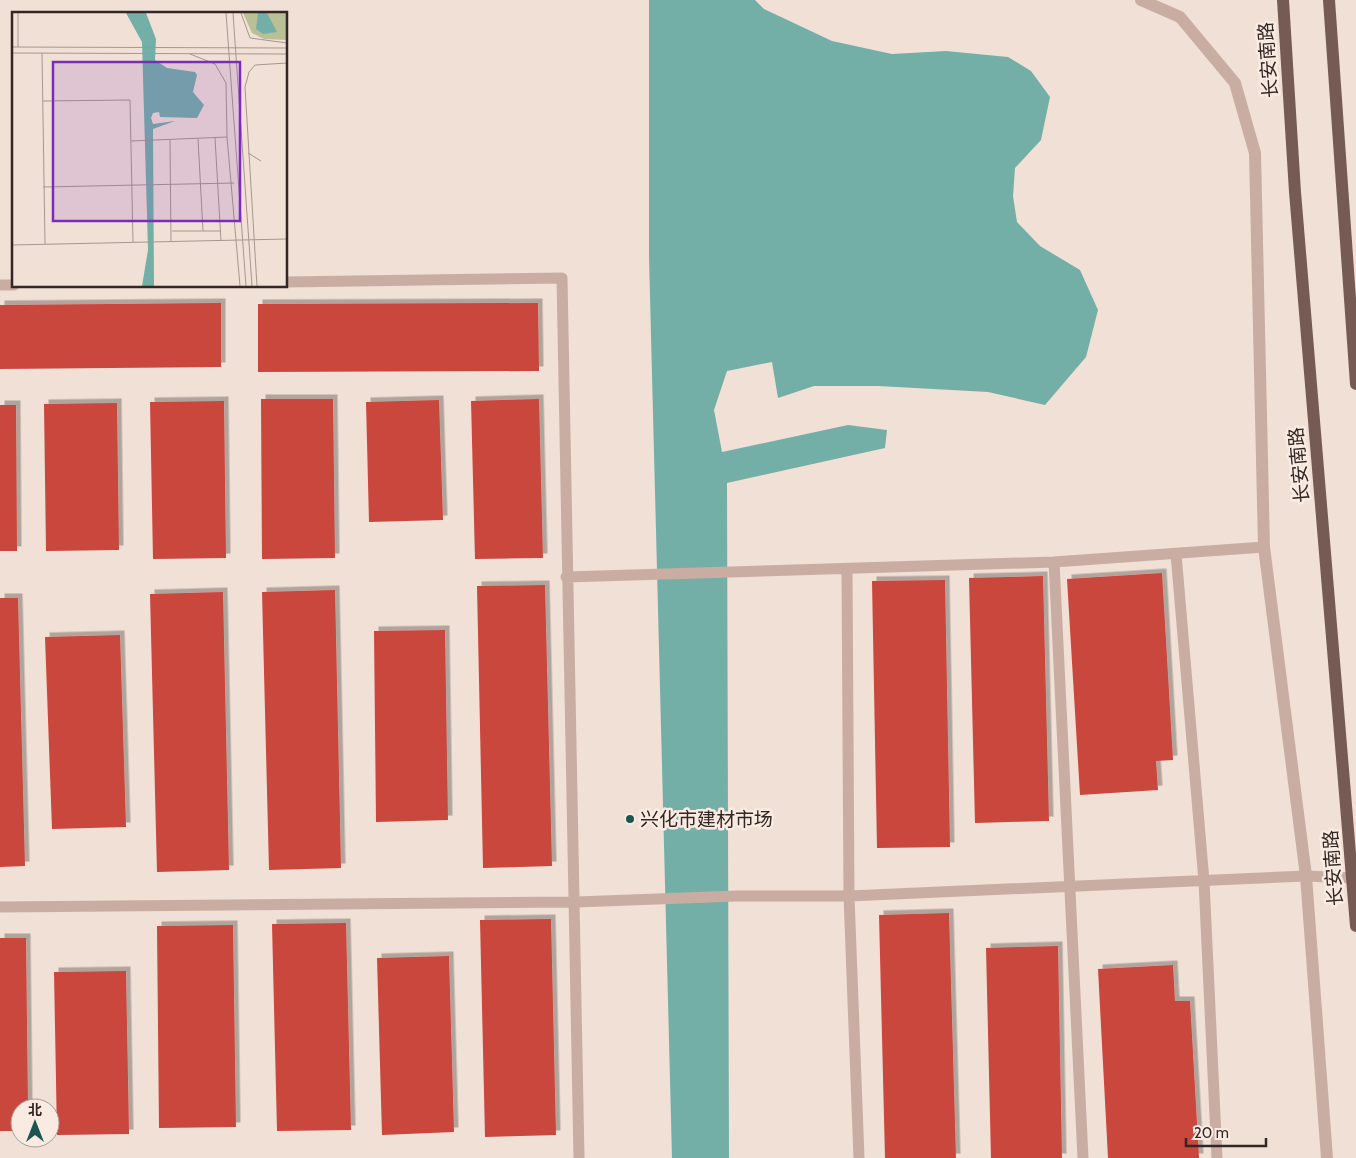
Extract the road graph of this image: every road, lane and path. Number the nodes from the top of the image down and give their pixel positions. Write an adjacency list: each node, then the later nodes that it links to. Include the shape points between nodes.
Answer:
1 (1141, 0): 6 (street, via 1180,17 1236,84 1254,153)
2 (1283, 0): 12 (main road, 长安南路, via 1295,192)
3 (1329, 0): 5 (main road)
4 (288, 282): 10 (lane, via 562,278)
5 (1356, 384)
6 (1264, 546): 7 (lane); 11 (street)
7 (1176, 554): 8 (lane); 13 (lane)
8 (1054, 562): 9 (lane); 14 (lane)
9 (847, 570): 10 (lane); 15 (lane)
10 (566, 577): 16 (lane)
11 (1306, 876): 12 (lane); 13 (lane); 23 (street)
12 (1353, 878): 18 (main road, 长安南路)
13 (1204, 881): 14 (lane); 22 (lane)
14 (1071, 888): 15 (lane); 21 (lane)
15 (849, 896): 16 (lane); 20 (lane)
16 (576, 902): 17 (lane); 19 (lane)
17 (0, 907)
18 (1356, 926)
19 (579, 1158)
20 (859, 1158)
21 (1084, 1158)
22 (1217, 1158)
23 (1327, 1158)

